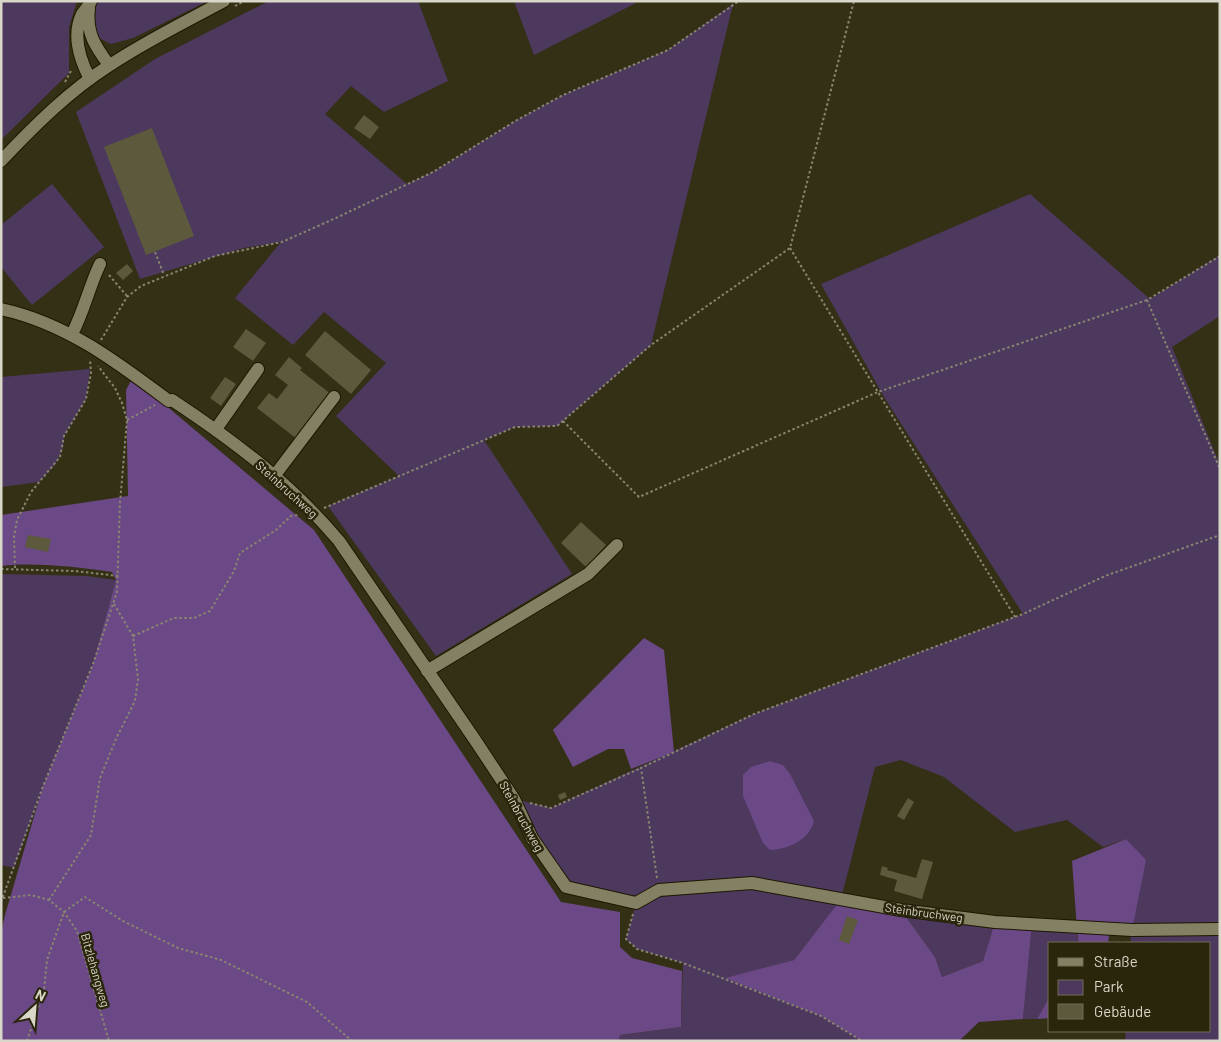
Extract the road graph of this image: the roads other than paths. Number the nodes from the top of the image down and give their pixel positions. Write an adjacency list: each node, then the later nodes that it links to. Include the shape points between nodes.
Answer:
1 (91, 3): 3 (street, via 89,32); 4 (street, via 82,14 78,34 82,63)
2 (226, 5): 3 (street)
3 (109, 65): 4 (street)
4 (90, 79): 5 (street, via 48,113)
5 (1, 161)
6 (100, 264): 8 (street)
7 (1, 309): 8 (street, Steinbruchweg, via 37,318)
8 (72, 334): 11 (street, Steinbruchweg, via 169,401)
9 (258, 368): 11 (street)
10 (334, 397): 12 (street)
11 (216, 429): 12 (street, Steinbruchweg)
12 (275, 475): 14 (street, Steinbruchweg, via 314,512 339,542)
13 (617, 545): 14 (street, via 588,574)
14 (427, 671): 15 (street, Steinbruchweg, via 514,799 532,838 566,887 636,903 659,890 752,883 901,910 995,922 1132,930)
15 (1220, 929)

